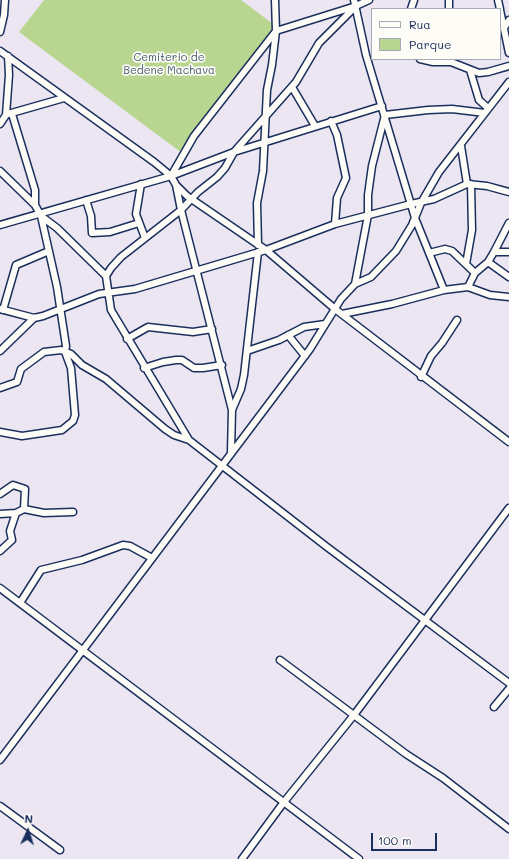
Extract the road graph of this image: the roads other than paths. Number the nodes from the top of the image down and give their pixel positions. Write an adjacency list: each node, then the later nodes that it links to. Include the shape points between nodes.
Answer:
1 (5, 0): 9 (street)
2 (275, 0): 8 (street)
3 (369, 0): 4 (street)
4 (355, 3): 8 (street); 12 (street); 19 (street, via 319,43)
5 (501, 14): 7 (street)
6 (509, 20): 7 (street)
7 (504, 28): 11 (street)
8 (276, 31): 24 (street, via 267,90); 33 (street, via 194,136)
9 (0, 32)
10 (0, 51): 13 (street)
11 (509, 53)
12 (369, 55): 21 (street)
13 (8, 56): 20 (street); 23 (street)
14 (424, 60): 15 (street)
15 (451, 60): 17 (street)
16 (509, 66): 17 (street, via 488,72 478,73)
17 (470, 70): 22 (street, via 479,100)
18 (509, 82): 22 (street)
19 (292, 87): 24 (street); 28 (street)
20 (64, 98): 23 (street); 33 (street)
21 (382, 106): 25 (street); 26 (street)
22 (487, 110): 25 (street, via 428,110); 30 (street)
23 (6, 115): 27 (street); 42 (street, via 33,184)
24 (266, 116): 29 (street); 31 (street)
25 (385, 116): 41 (street); 45 (street, via 372,166)
26 (331, 121): 28 (street); 49 (street, via 337,135 346,178 338,194)
27 (0, 124)
28 (315, 126): 29 (street)
29 (266, 142): 31 (street); 52 (street, via 257,203)
30 (461, 146): 35 (street); 40 (street, via 439,172)
31 (234, 152): 33 (street); 38 (street, via 221,172)
32 (0, 171): 42 (street)
33 (171, 176): 34 (street); 36 (street)
34 (141, 184): 39 (street); 47 (street, via 136,214)
35 (469, 184): 37 (street); 40 (street, via 434,200); 60 (street, via 472,230)
36 (176, 185): 38 (street); 43 (street)
37 (509, 192)
38 (191, 199): 43 (street); 52 (street)
39 (86, 200): 44 (street); 47 (street, via 91,216 92,233 110,232)
40 (420, 203): 41 (street); 46 (street)
41 (411, 204): 45 (street); 46 (street)
42 (35, 205): 44 (street)
43 (180, 210): 51 (street); 61 (street)
44 (40, 214): 50 (street); 54 (street); 63 (street)
45 (368, 215): 49 (street); 65 (street)
46 (415, 218): 58 (street); 65 (street, via 396,251 370,277)
47 (139, 223): 51 (street)
48 (509, 223): 56 (street)
49 (335, 224): 53 (street)
50 (0, 225)
51 (145, 238): 63 (street, via 121,257)
52 (258, 245): 53 (street)
53 (266, 250): 55 (street); 71 (street)
54 (49, 251): 70 (street, via 16,265); 72 (street)
55 (258, 252): 61 (street); 81 (street)
56 (494, 252): 57 (street); 59 (street)
57 (509, 252)
58 (429, 253): 60 (street, via 449,250); 67 (street)
59 (488, 262): 62 (street); 64 (street)
60 (466, 264): 62 (street)
61 (198, 270): 68 (street, via 135,289); 77 (street)
62 (475, 273): 66 (street)
63 (106, 276): 68 (street)
64 (509, 277)
65 (355, 284): 71 (street)
66 (468, 287): 67 (street); 69 (street, via 490,295)
67 (444, 290): 73 (street)
68 (108, 292): 72 (street); 79 (street, via 111,310)
69 (509, 297)
70 (2, 309): 74 (street)
71 (335, 309): 73 (street); 76 (street)
72 (59, 310): 74 (street); 82 (street)
73 (342, 314): 86 (street)
74 (34, 318): 80 (street)
75 (457, 320): 86 (street, via 431,356)
76 (325, 324): 78 (street, via 304,327); 83 (street)
77 (212, 329): 79 (street, via 194,332 148,327); 84 (street)
78 (288, 335): 81 (street); 83 (street)
79 (127, 339): 85 (street)
80 (0, 351)
81 (247, 351): 88 (street, via 241,389)
82 (65, 352): 87 (street, via 44,352 21,369 17,382); 89 (street, via 73,381 73,421 68,427 54,432 22,436); 90 (street, via 106,379 165,429)
83 (305, 356): 92 (street)
84 (222, 365): 85 (street, via 194,368 182,360 176,360); 88 (street)
85 (144, 368): 90 (street)
86 (422, 377): 91 (street)
87 (0, 388)
88 (232, 410): 92 (street)
89 (0, 432)
90 (189, 440): 93 (street)
91 (509, 442)
92 (231, 452): 93 (street)
93 (222, 465): 101 (street); 104 (street)
94 (0, 494): 96 (street, via 13,485 25,489)
95 (509, 508): 104 (street)
96 (24, 509): 97 (street, via 44,513); 98 (street)
97 (73, 512)
98 (16, 513): 99 (street); 100 (street, via 10,531 12,540)
99 (0, 514)
100 (0, 551)
101 (152, 558): 103 (street, via 123,545 82,560 41,570); 105 (street)
102 (0, 588): 103 (street)
103 (20, 603): 105 (street)
104 (424, 620): 107 (street); 110 (street)
105 (83, 650): 111 (street); 112 (street)
106 (280, 660): 110 (street)
107 (509, 683)
108 (509, 689): 109 (street)
109 (494, 707)
110 (354, 715): 112 (street); 114 (street)
111 (0, 760)
112 (284, 802): 116 (street); 117 (street)
113 (0, 806): 115 (street)
114 (509, 829)
115 (60, 850)
116 (242, 859)
117 (359, 859)

